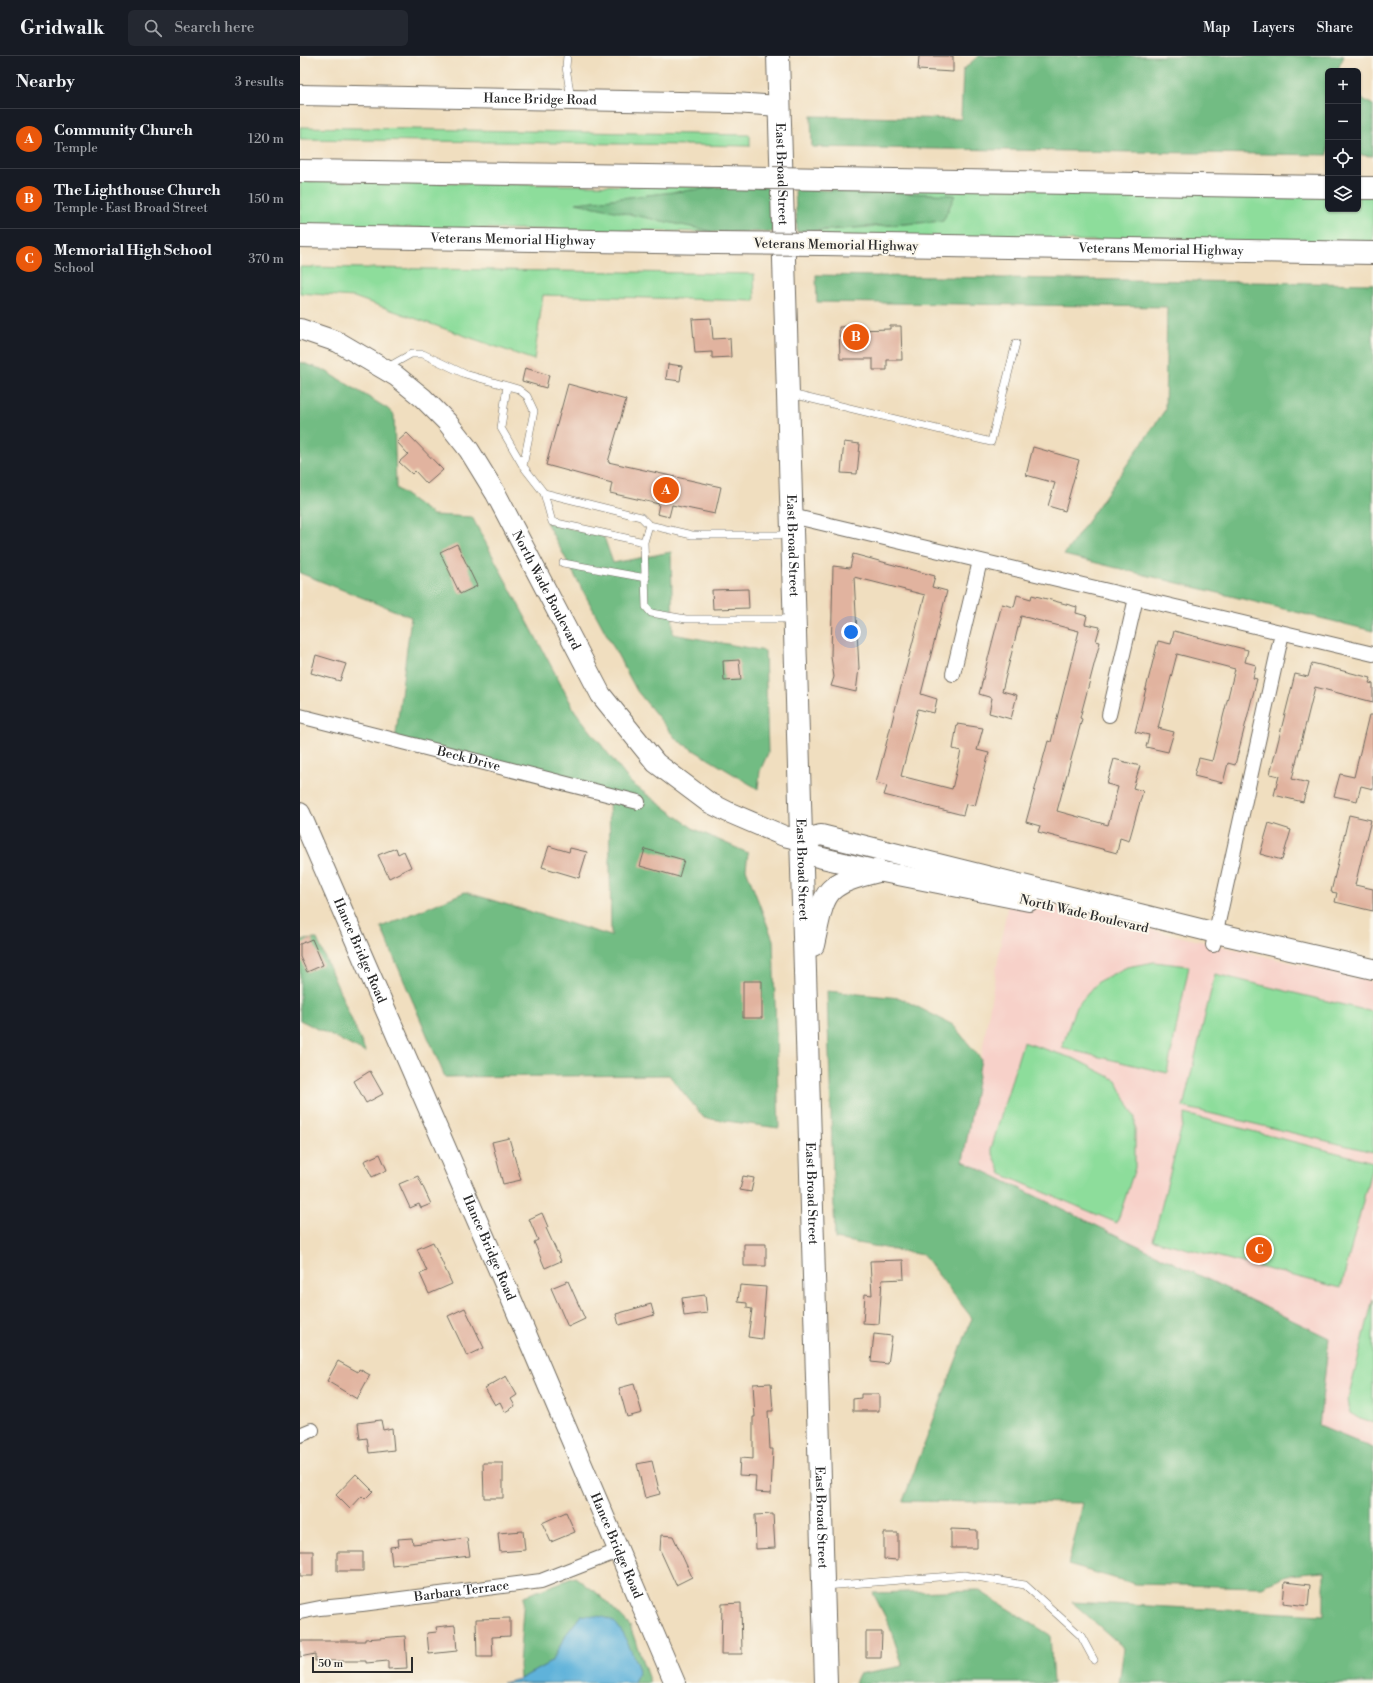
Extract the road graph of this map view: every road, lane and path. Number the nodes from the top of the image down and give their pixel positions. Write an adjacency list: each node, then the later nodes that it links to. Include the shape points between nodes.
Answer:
1 (567, 56): 5 (lane)
2 (778, 56): 3 (lane); 6 (main road, East Broad Street)
3 (783, 56)
4 (300, 95): 5 (main road, Hance Bridge Road)
5 (571, 100): 6 (main road, Hance Bridge Road)
6 (780, 106): 17 (main road, East Broad Street)
7 (300, 171): 8 (main road, bridge)
8 (1325, 187)
9 (1361, 188): 10 (main road)
10 (1373, 188)
11 (300, 236): 12 (main road, Veterans Memorial Highway, bridge)
12 (1373, 253)
13 (300, 329): 15 (main road, North Wade Boulevard, via 338,342)
14 (1016, 343): 17 (lane, via 991,442)
15 (385, 369): 16 (lane, via 411,354 423,354 465,374); 35 (main road, North Wade Boulevard, via 423,398 447,422 469,450 496,494 601,695 656,763 708,802 784,836)
16 (507, 386): 18 (lane, via 501,428); 18 (lane, via 518,389 527,396 534,411)
17 (789, 394): 21 (main road, East Broad Street)
18 (523, 466): 19 (lane)
19 (544, 493): 20 (lane, via 641,516); 22 (lane, via 552,522)
20 (649, 525): 21 (lane, via 692,535); 22 (lane)
21 (792, 525): 23 (street); 27 (main road, East Broad Street)
22 (644, 542): 25 (lane)
23 (980, 561): 26 (street); 30 (street)
24 (563, 563): 25 (lane)
25 (646, 578): 27 (lane, via 646,607 651,613 686,618)
26 (1136, 598): 28 (street); 31 (street)
27 (794, 619): 35 (main road, East Broad Street)
28 (1282, 633): 29 (street); 37 (street)
29 (1373, 654)
30 (953, 674)
31 (1109, 715)
32 (300, 716): 33 (street, Beck Drive)
33 (638, 802)
34 (300, 813): 41 (main road, Hance Bridge Road)
35 (801, 840): 36 (main road, North Wade Boulevard, via 814,856); 37 (main road, North Wade Boulevard, via 821,836); 39 (main road, East Broad Street)
36 (878, 871): 37 (main road, North Wade Boulevard); 39 (main road, via 839,883 829,892 818,918)
37 (1214, 939): 38 (main road, North Wade Boulevard); 40 (main road, North Wade Boulevard)
38 (1373, 969)
39 (805, 977): 42 (main road, East Broad Street)
40 (1373, 982)
41 (618, 1551): 43 (street, Barbara Terrace, via 541,1581); 45 (main road, Hance Bridge Road)
42 (823, 1586): 44 (lane, via 964,1575 1025,1585 1081,1636); 46 (main road, East Broad Street)
43 (300, 1612)
44 (1094, 1660)
45 (675, 1683)
46 (826, 1683)

